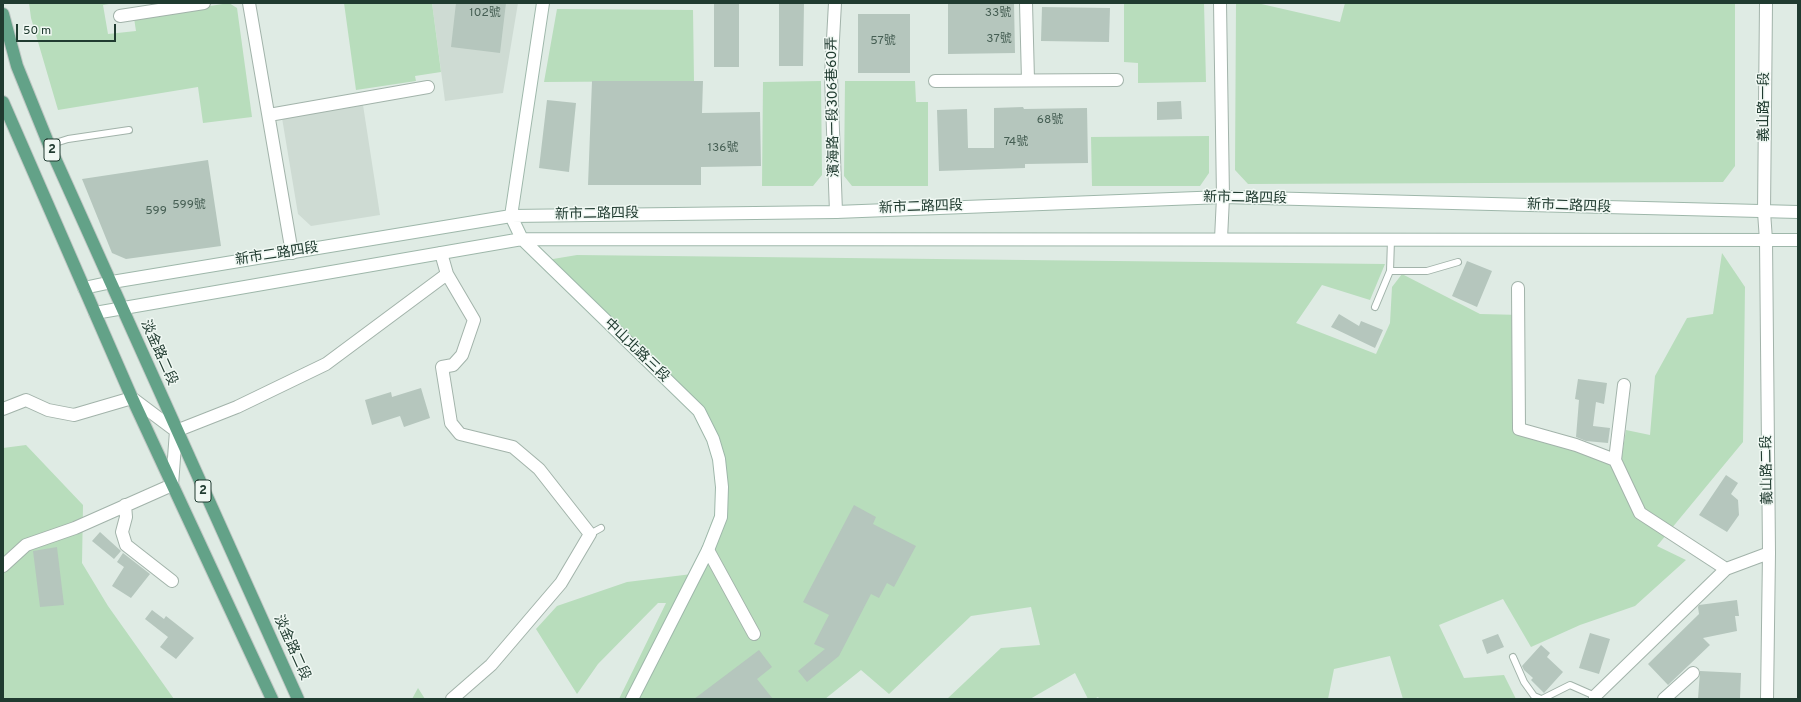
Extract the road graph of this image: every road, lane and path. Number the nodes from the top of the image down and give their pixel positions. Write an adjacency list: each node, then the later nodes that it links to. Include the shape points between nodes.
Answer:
1 (204, 3): 9 (street)
2 (249, 3): 15 (street)
3 (543, 3): 22 (street)
4 (835, 3): 19 (street, 濱海路一段306巷60弄, via 831,76)
5 (1026, 3): 10 (street)
6 (1220, 3): 18 (street)
7 (1766, 3): 20 (street, 義山路一段)
8 (3, 14): 17 (main road, 淡金路二段 / 2, via 17,66)
9 (120, 16)
10 (1028, 80): 11 (street); 12 (street)
11 (1117, 80)
12 (935, 81)
13 (428, 87): 15 (street)
14 (3, 102): 34 (main road, 2)
15 (269, 115): 28 (street)
16 (129, 130): 17 (lane, via 68,139)
17 (49, 145): 33 (main road, 淡金路二段 / 2)
18 (1223, 197): 19 (street, 新市二路四段); 20 (street, 新市二路四段); 24 (street)
19 (836, 212): 22 (street, 新市二路四段)
20 (1764, 212): 21 (street, 新市二路四段); 26 (street, 義山路一段)
21 (1798, 212)
22 (512, 216): 23 (street, 中山北路三段); 28 (street, 新市二路四段)
23 (522, 239): 24 (street, 新市二路四段); 29 (street, 新市二路四段); 48 (street, 中山北路三段, via 699,411 713,439 719,459 722,487 721,517)
24 (1221, 240): 25 (street, 新市二路四段)
25 (1391, 240): 26 (street, 新市二路四段); 31 (lane)
26 (1766, 240): 27 (street, 新市二路四段); 49 (street, 義山路二段)
27 (1798, 240)
28 (292, 253): 33 (street, 新市二路四段)
29 (441, 253): 32 (street); 37 (street, 新市二路四段)
30 (1458, 262): 31 (lane, via 1427,271)
31 (1390, 271): 36 (lane)
32 (447, 274): 42 (street, via 326,364 237,407); 47 (street, via 474,320 462,355 453,365 442,367 451,423 460,434 513,447 539,469)
33 (112, 282): 34 (street, 新市二路四段); 37 (main road, 淡金路二段 / 2)
34 (84, 288): 38 (main road, 2)
35 (1518, 288): 43 (street, via 1519,429 1576,445)
36 (1375, 307)
37 (122, 308): 38 (street, 新市二路四段); 42 (main road, 淡金路二段 / 2)
38 (95, 313): 40 (main road, 2)
39 (1624, 385): 43 (street)
40 (132, 398): 41 (street, via 74,415 48,410 26,400); 42 (street); 44 (main road, 2)
41 (3, 409)
42 (176, 431): 44 (street); 58 (main road, 淡金路二段 / 2)
43 (1615, 460): 51 (street, via 1640,513)
44 (172, 485): 45 (street); 57 (main road, 2)
45 (126, 505): 50 (street, via 75,528 26,545); 52 (street, via 122,532 126,545)
46 (601, 528): 47 (lane)
47 (590, 534): 59 (street, via 561,583 491,665)
48 (708, 550): 53 (street); 60 (street, 中山北路三段)
49 (1769, 554): 51 (street); 63 (street, 義山路二段)
50 (3, 566)
51 (1726, 569): 56 (street)
52 (172, 581)
53 (754, 634)
54 (1513, 657): 61 (lane, via 1524,682 1534,696)
55 (1693, 673): 62 (street)
56 (1595, 697): 61 (lane, via 1570,685)
57 (272, 699)
58 (298, 699)
59 (452, 699)
60 (632, 699)
61 (1542, 699)
62 (1664, 699)
63 (1767, 699)

